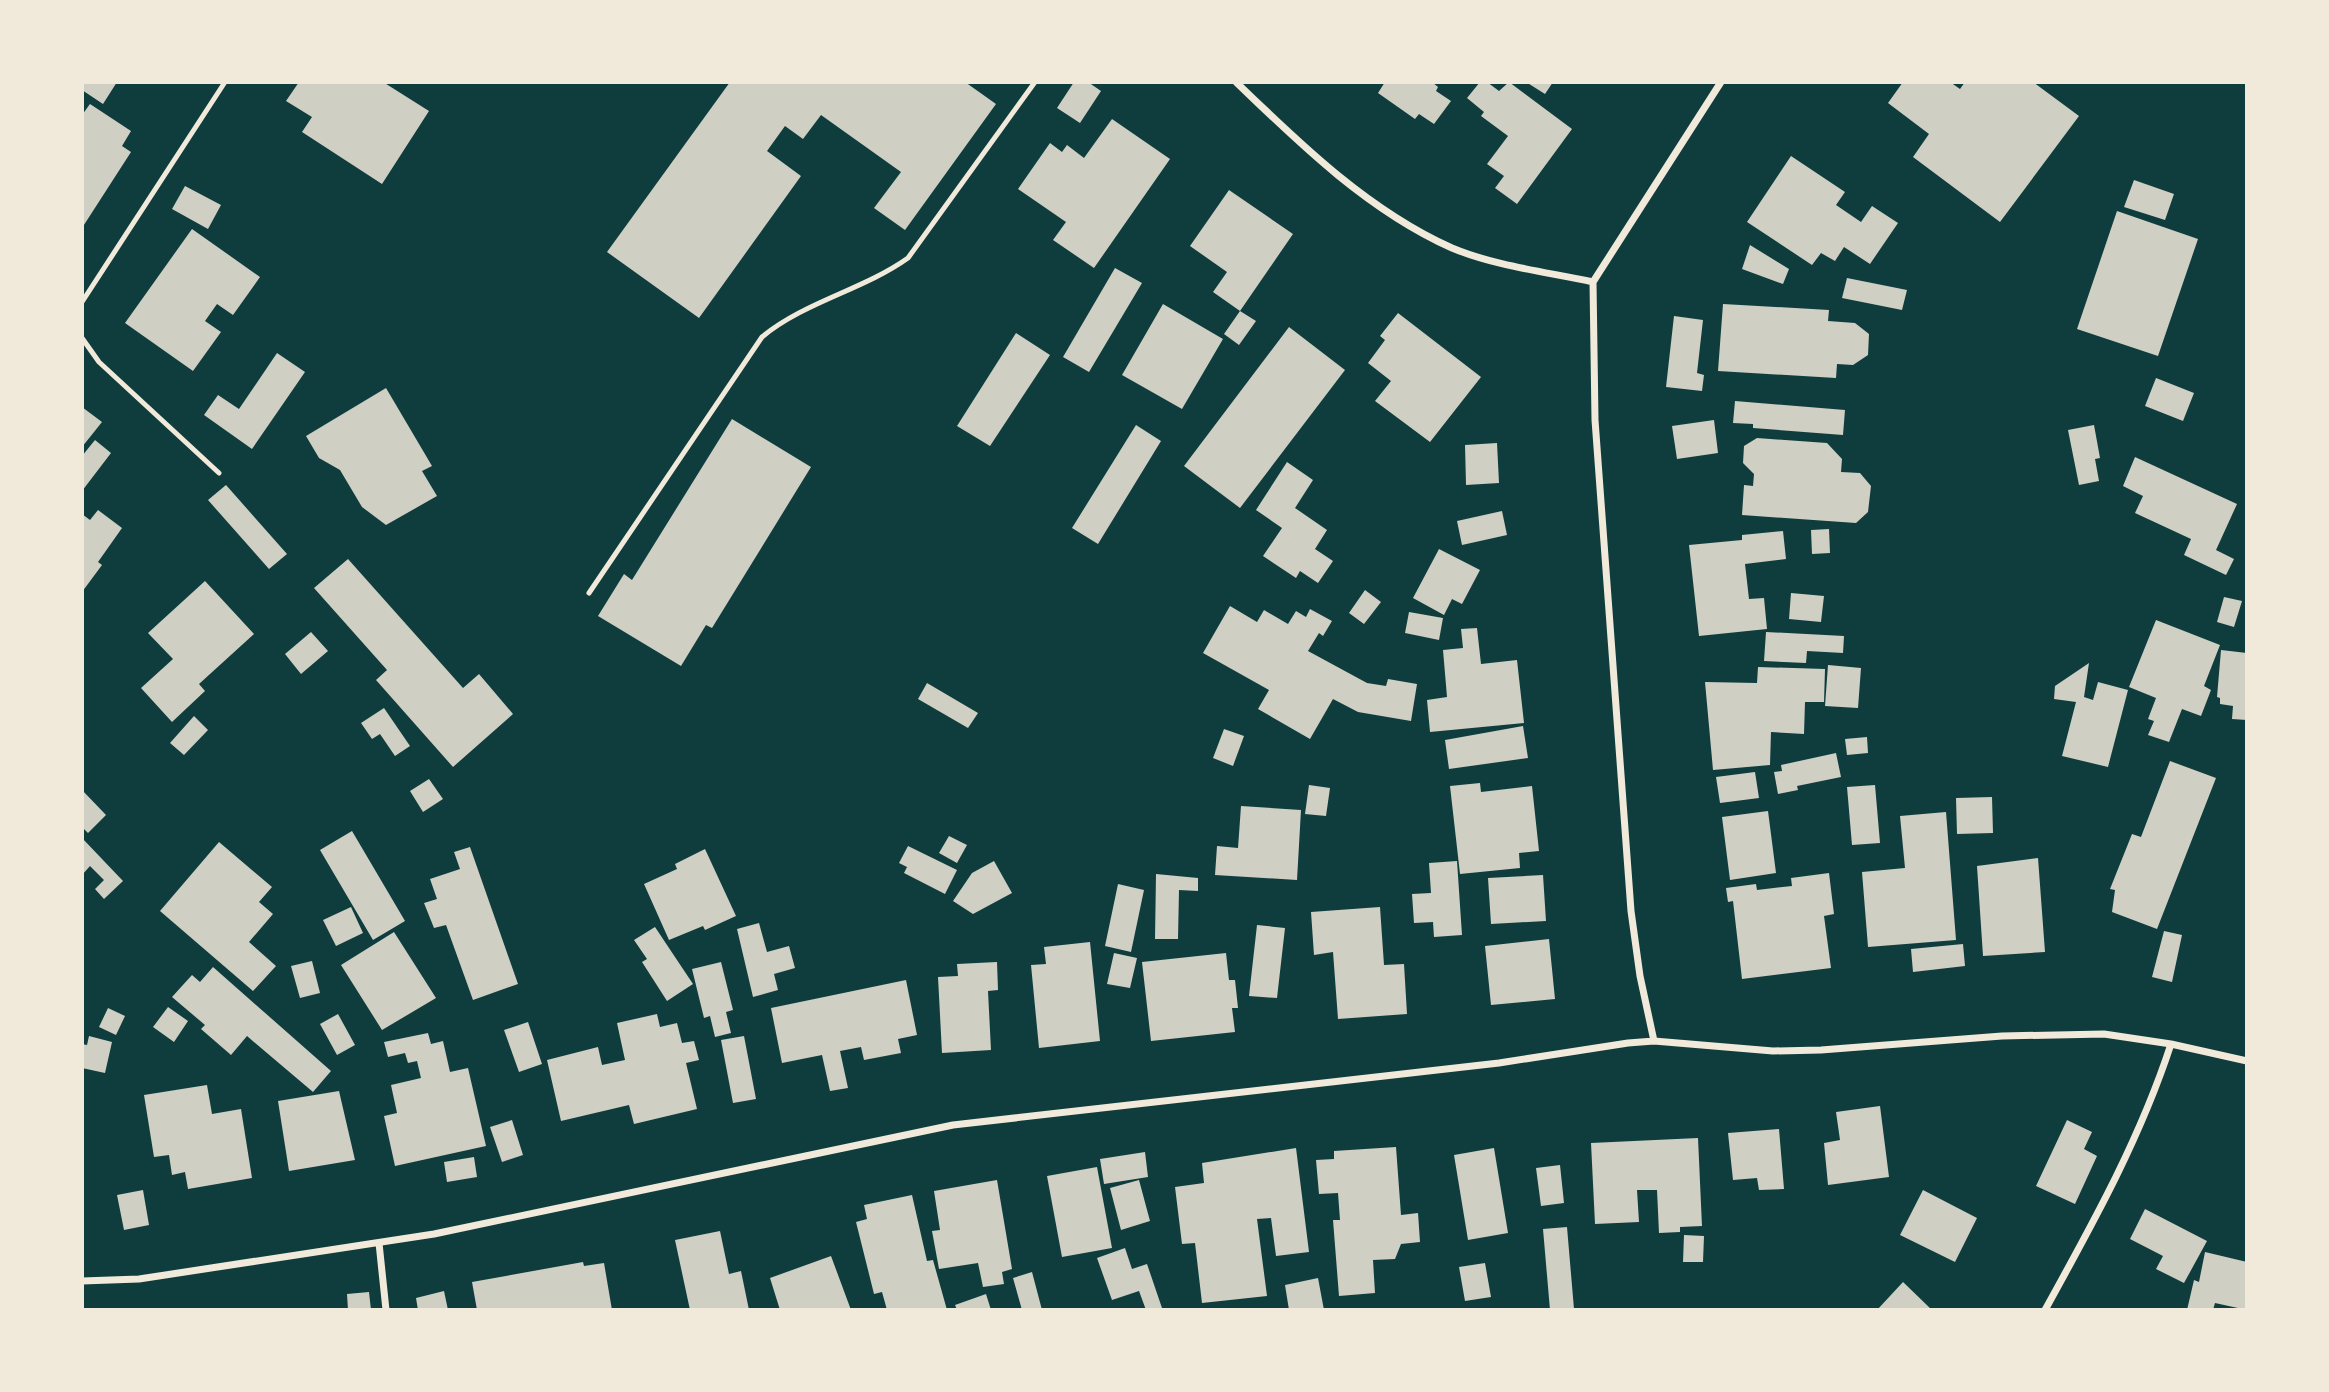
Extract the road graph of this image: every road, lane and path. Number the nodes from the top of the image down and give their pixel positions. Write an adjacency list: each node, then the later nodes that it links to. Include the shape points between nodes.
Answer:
1 (225, 82): 6 (lane)
2 (1035, 82): 9 (lane, via 908,258 778,324 762,337)
3 (1236, 82): 5 (street, via 1347,181 1396,218 1475,255)
4 (1721, 82): 5 (street)
5 (1593, 282): 10 (street, via 1595,420 1631,911)
6 (82, 302)
7 (82, 338): 8 (lane, via 99,362)
8 (219, 473)
9 (590, 593)
10 (1654, 1041): 11 (street, via 1773,1051 2070,1034); 13 (street, via 953,1125)
11 (2171, 1044): 12 (street); 16 (street, via 2126,1158)
12 (2247, 1061)
13 (379, 1243): 14 (street, via 139,1279); 15 (street)
14 (82, 1281)
15 (386, 1310)
16 (2045, 1310)

